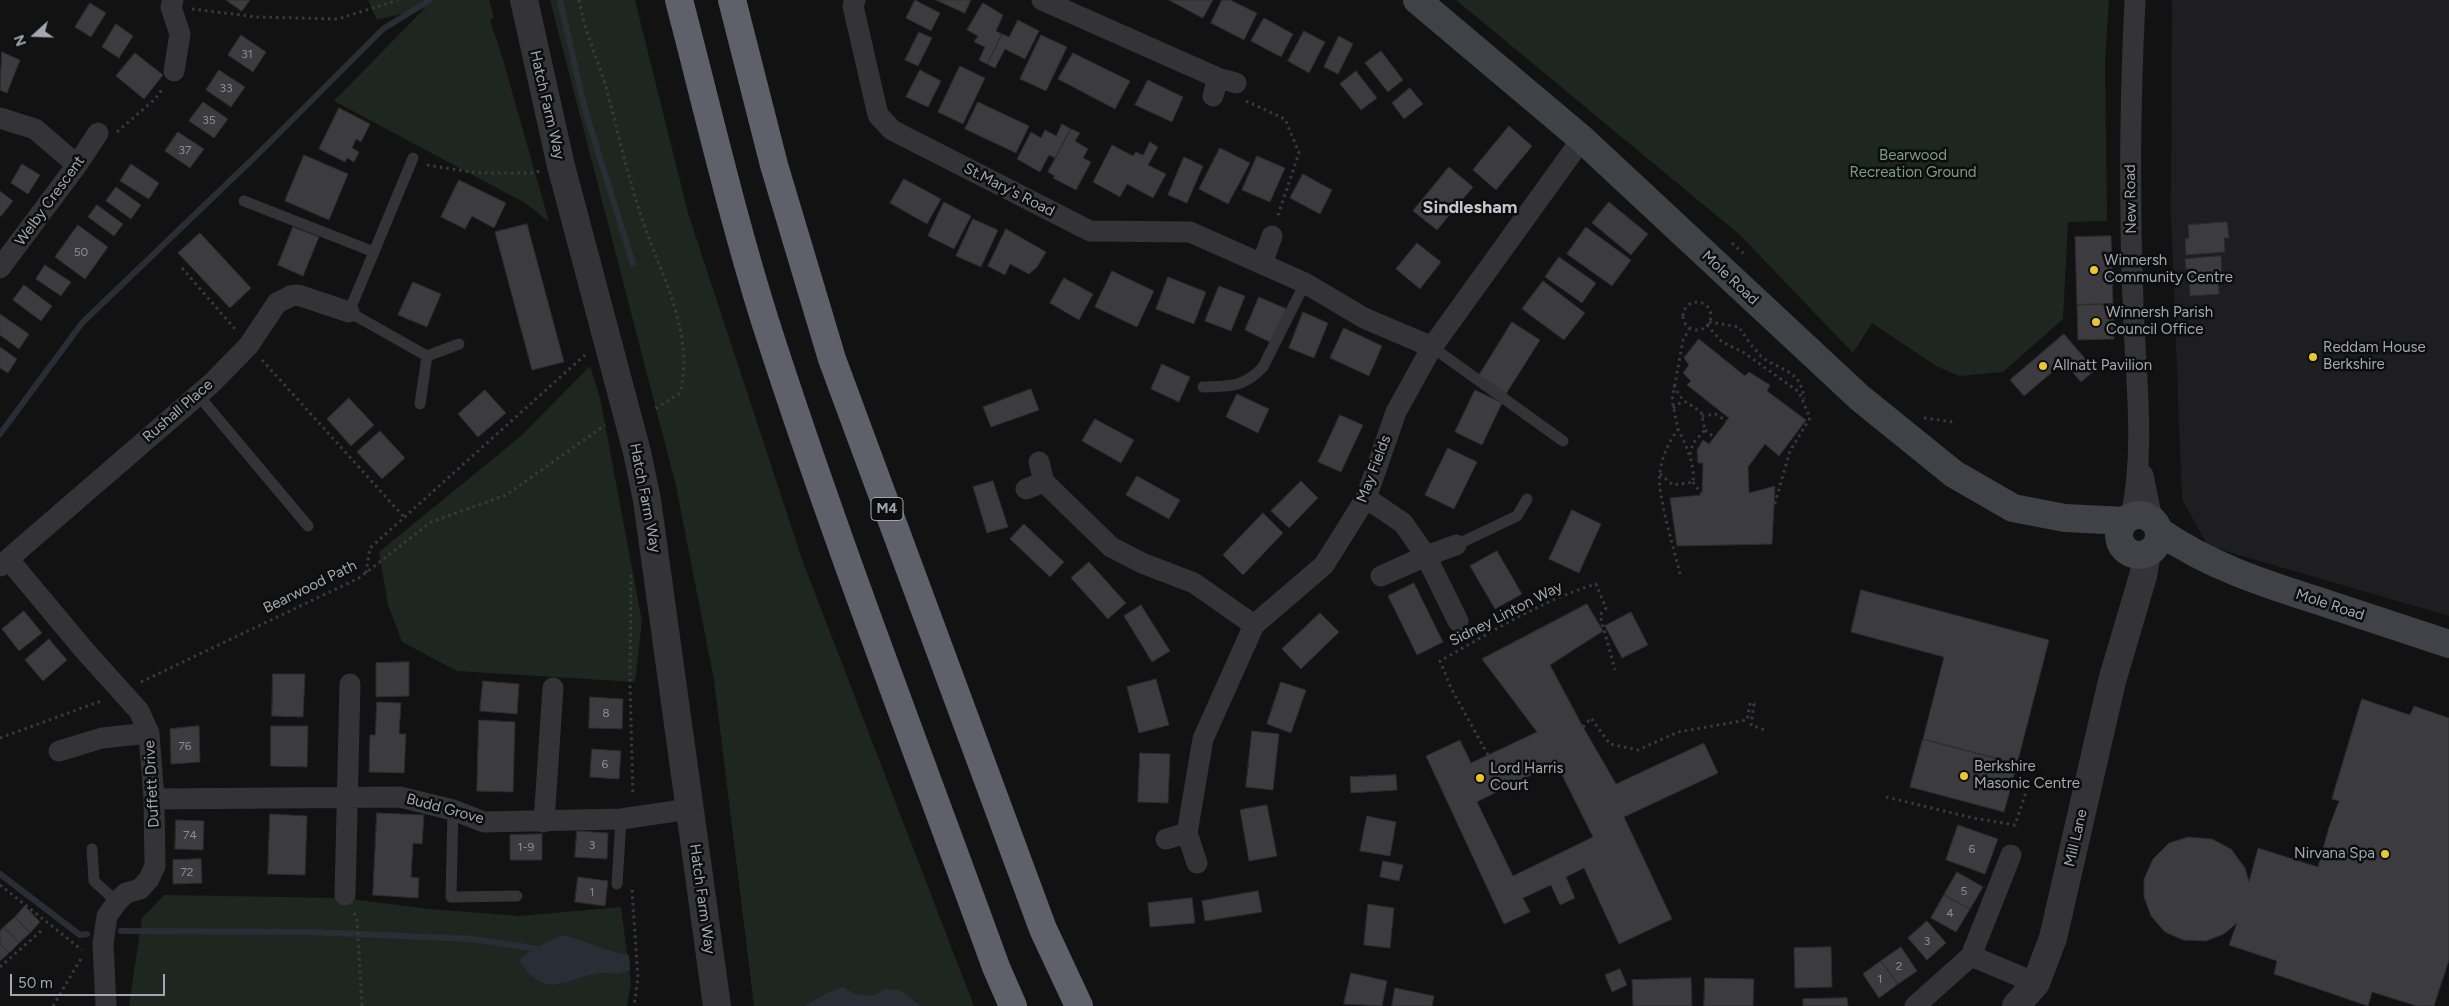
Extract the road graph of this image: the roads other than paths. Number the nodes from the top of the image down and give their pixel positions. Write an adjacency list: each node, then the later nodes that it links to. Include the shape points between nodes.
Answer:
1 (524, 0): 48 (street, Hatch Farm Way, via 561,166 645,490)
2 (679, 0): 65 (highway, via 768,328 841,541)
3 (732, 0): 66 (highway, M4, via 774,164 832,358 1043,930)
4 (855, 0): 19 (street, St.Mary's Road, via 853,6 878,116 892,130 1090,231 1190,232)
5 (1042, 0): 10 (street)
6 (1416, 0): 13 (main road, Mole Road)
7 (2135, 0): 34 (street, New Road, via 2129,114)
8 (172, 3): 9 (street, via 180,34)
9 (174, 70)
10 (1222, 86)
11 (0, 118): 15 (street, via 35,129)
12 (105, 134): 15 (street, Welby Crescent)
13 (1582, 140): 24 (street, May Fields); 34 (main road, Mole Road, via 1860,398 1954,474 2013,508)
14 (413, 158): 18 (lane)
15 (77, 165): 20 (street, Welby Crescent)
16 (244, 201): 18 (lane)
17 (1272, 236): 19 (street)
18 (374, 252): 22 (lane)
19 (1262, 264): 21 (street, St.Mary's Road)
20 (0, 268)
21 (1304, 283): 24 (street, St.Mary's Road, via 1364,318); 26 (lane, via 1263,367 1253,378 1237,386)
22 (349, 312): 25 (lane); 27 (street, Rushall Place, via 298,295 278,302 249,345)
23 (459, 344): 25 (lane)
24 (1432, 347): 29 (lane); 31 (street, May Fields, via 1396,412)
25 (427, 356): 28 (lane)
26 (1203, 387)
27 (198, 395): 33 (lane); 37 (street, Rushall Place)
28 (420, 404)
29 (1563, 441)
30 (1039, 462): 40 (street, via 1035,486 1111,546 1142,563 1194,583)
31 (1366, 498): 36 (street, via 1403,523); 40 (street, May Fields, via 1324,565)
32 (1526, 499): 35 (lane, via 1517,516)
33 (308, 526)
34 (2140, 535): 41 (main road, Mole Road, via 2183,548 2257,581); 62 (street, Mill Lane, via 2134,604 2112,681 2053,938)
35 (1456, 545): 36 (street)
36 (1426, 556): 38 (street); 39 (street)
37 (5, 563): 44 (street, Duffett Drive, via 139,710)
38 (1381, 576)
39 (1458, 621)
40 (1254, 625): 52 (street, May Fields, via 1203,738)
41 (2449, 644)
42 (350, 684): 46 (street)
43 (553, 688): 51 (street)
44 (149, 733): 45 (street, via 102,738); 47 (street, Duffett Drive)
45 (59, 751)
46 (347, 798): 47 (street, Budd Grove); 49 (street, Budd Grove, via 400,797); 58 (street)
47 (154, 799): 60 (street, Duffett Drive, via 155,866 140,889 126,893)
48 (689, 809): 50 (street, Budd Grove); 64 (street, Hatch Farm Way)
49 (453, 810): 51 (street, Budd Grove, via 484,822); 59 (lane, via 451,897)
50 (621, 819): 51 (street, Budd Grove); 57 (lane)
51 (544, 822)
52 (1187, 833): 53 (street); 56 (street, May Fields)
53 (1166, 840)
54 (92, 849): 60 (lane, via 94,881)
55 (2011, 855): 61 (street)
56 (1197, 862)
57 (617, 884)
58 (345, 895)
59 (517, 896)
60 (117, 902): 63 (street, via 107,916 103,944)
61 (1971, 956): 62 (street); 67 (street)
62 (2036, 983): 68 (street, Mill Lane)
63 (106, 1006)
64 (717, 1006)
65 (1013, 1006)
66 (1079, 1006)
67 (1915, 1006)
68 (2016, 1006)

